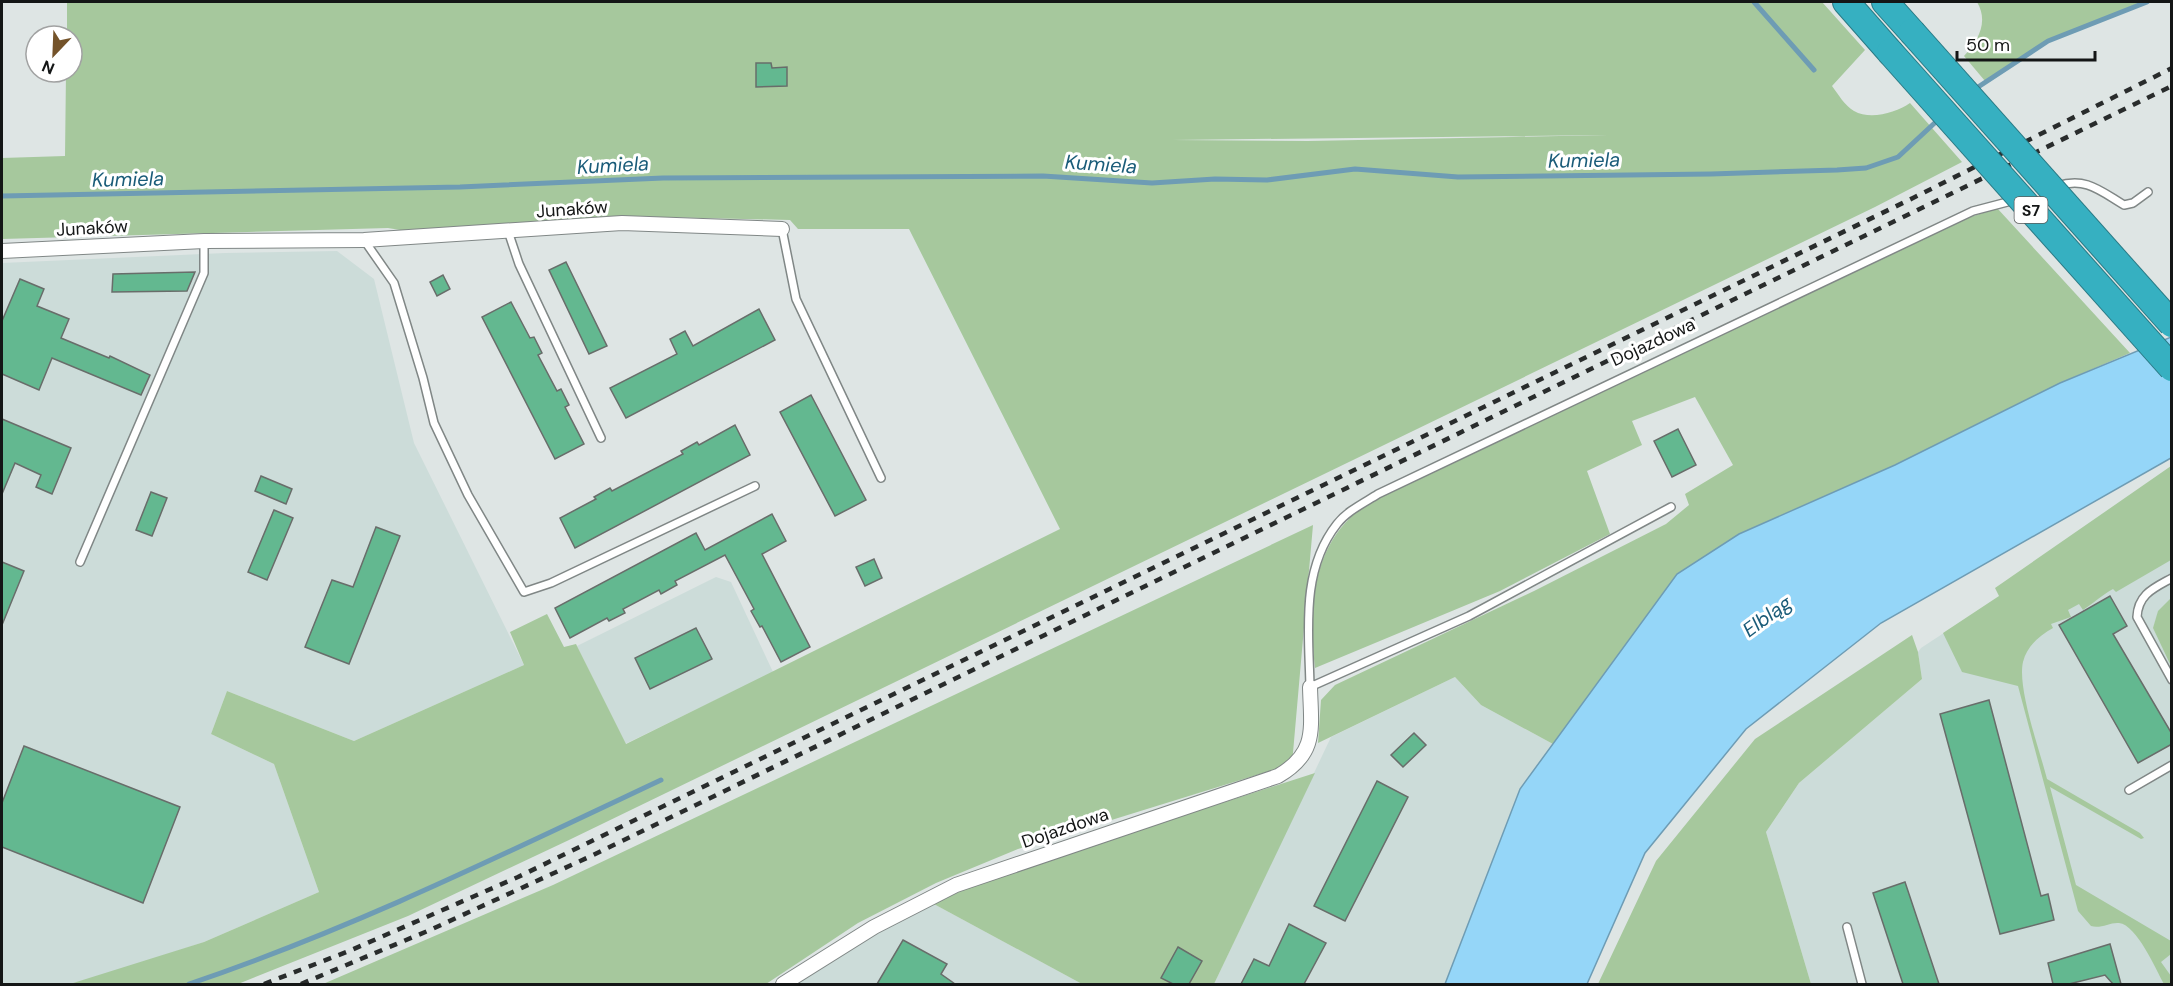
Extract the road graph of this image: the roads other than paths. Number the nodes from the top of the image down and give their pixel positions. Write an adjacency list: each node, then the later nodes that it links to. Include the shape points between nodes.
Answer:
1 (1846, 2): 12 (highway, S7, bridge)
2 (1885, 2): 11 (highway, S7, bridge)
3 (2039, 192): 4 (lane, via 2072,181 2086,183 2124,205)
4 (2148, 192)
5 (2028, 196): 20 (lane, Dojazdowa, via 1963,216 1378,494 1353,510 1337,524 1321,551 1312,578 1308,612)
6 (782, 229): 7 (street, Junaków, via 622,223); 14 (lane, via 796,299)
7 (508, 231): 8 (street, Junaków); 13 (lane, via 519,264)
8 (364, 240): 9 (street, Junaków); 15 (lane, via 393,283 434,423 468,495 524,592 551,584)
9 (204, 241): 10 (street, Junaków); 17 (lane, via 204,273)
10 (2, 251)
11 (2172, 324)
12 (2172, 368)
13 (602, 438)
14 (881, 478)
15 (755, 486)
16 (1671, 507): 20 (lane, via 1469,616)
17 (80, 562)
18 (2172, 578): 19 (lane, via 2147,592 2137,617)
19 (2172, 680)
20 (1310, 687): 24 (street, Dojazdowa, via 1311,733 1296,766 1278,776 956,885 874,927)
21 (2172, 765): 22 (lane)
22 (2129, 790)
23 (1847, 927): 25 (lane)
24 (783, 984)
25 (1862, 984)

